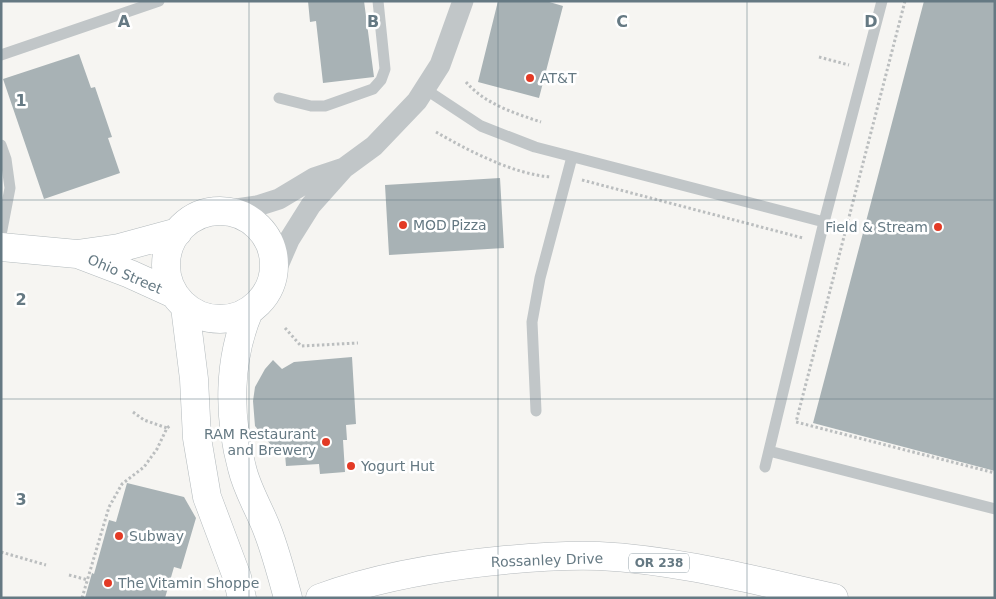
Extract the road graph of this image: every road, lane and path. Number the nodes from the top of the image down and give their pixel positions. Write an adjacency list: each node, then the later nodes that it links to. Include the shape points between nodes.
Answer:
1 (159, 1): 6 (lane)
2 (378, 1): 9 (lane, via 385,69 373,89 325,106)
3 (463, 1): 8 (street, via 440,65)
4 (882, 1): 17 (lane)
5 (905, 1): 22 (path)
6 (1, 55)
7 (466, 82): 10 (path, via 496,105)
8 (425, 89): 13 (lane, via 481,126); 14 (street, via 374,146)
9 (280, 98)
10 (541, 122)
11 (436, 132): 15 (path, via 467,150 500,163 543,176)
12 (1, 145): 19 (lane, via 10,188)
13 (572, 157): 15 (lane); 17 (lane)
14 (344, 168): 16 (street, via 314,178 279,199); 24 (street, via 299,222)
15 (566, 178): 20 (path); 29 (lane, via 532,322)
16 (216, 212): 18 (street, via 201,215); 24 (street, via 244,217 256,225 271,248)
17 (824, 222): 20 (lane)
18 (178, 232): 23 (street, Ohio Street, via 119,248); 25 (street, via 166,262 168,279)
19 (1, 235)
20 (819, 242): 22 (path); 33 (lane)
21 (1, 247): 23 (street, Ohio Street)
22 (840, 248): 35 (path, via 796,422)
23 (77, 254): 25 (street, Ohio Street, via 130,274)
24 (273, 277): 26 (street, via 260,302)
25 (180, 300): 26 (street, via 200,315 217,319); 42 (street, via 194,379 196,438 208,496)
26 (249, 311): 43 (street, via 241,331 232,378 235,435 242,469 268,530)
27 (285, 328): 28 (path, via 301,346)
28 (358, 344)
29 (536, 411)
30 (133, 412): 32 (path)
31 (173, 424): 32 (path)
32 (166, 428): 40 (path, via 144,467 122,484 109,507)
33 (769, 451): 34 (lane); 36 (lane)
34 (765, 467)
35 (995, 473)
36 (995, 509)
37 (1, 552): 38 (path)
38 (46, 565)
39 (69, 575): 40 (path)
40 (88, 580): 41 (path)
41 (82, 598)
42 (242, 598)
43 (288, 598)
44 (320, 598): 45 (street, Rossanley Drive / OR 238, via 391,576 458,564 599,556 716,572)
45 (834, 598)

